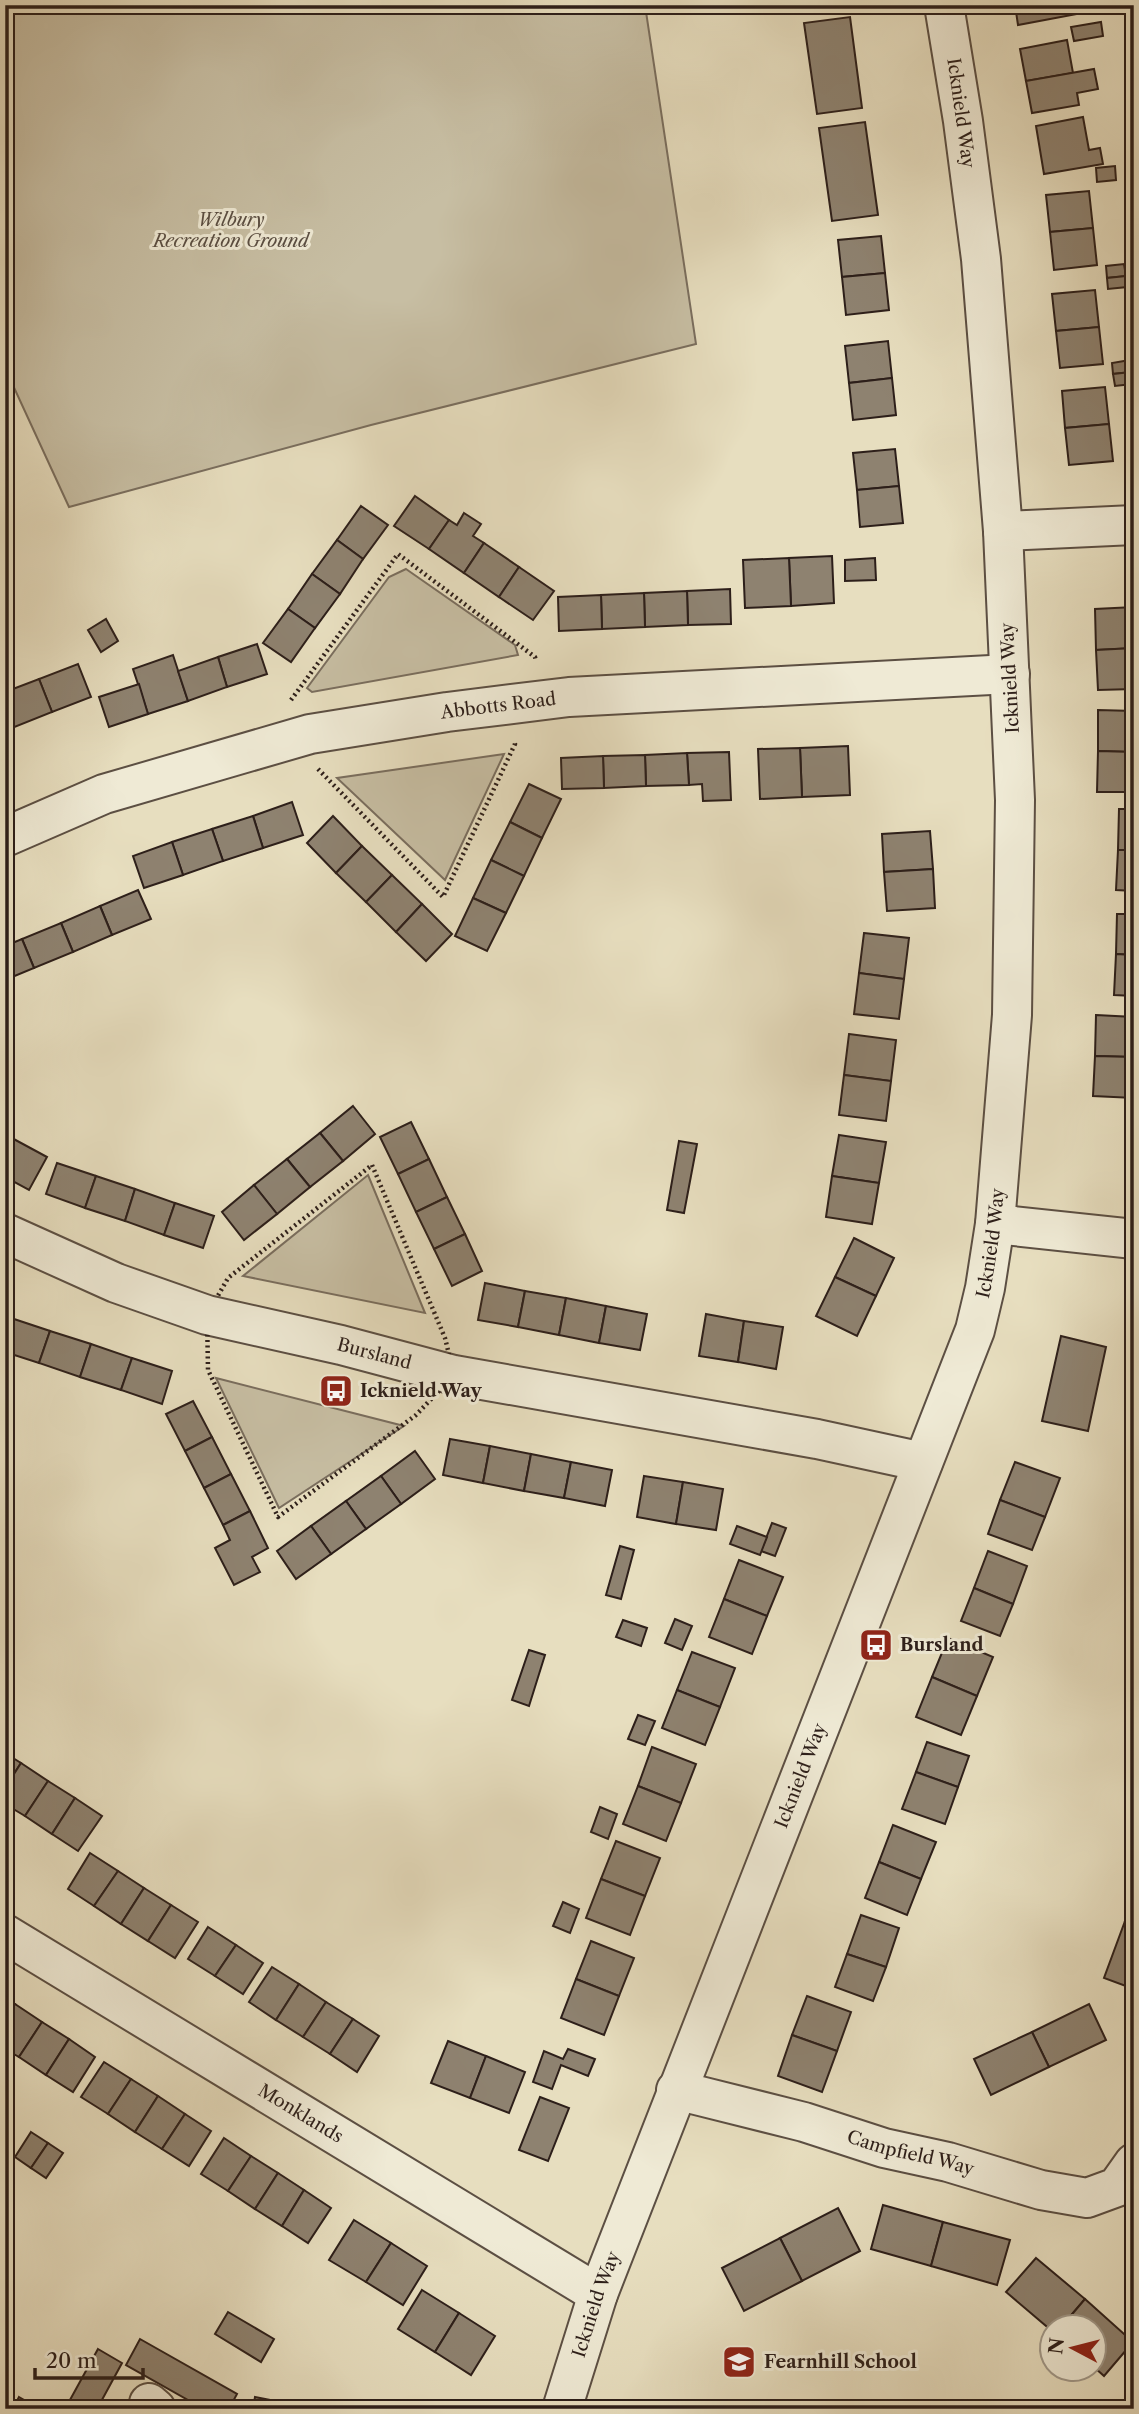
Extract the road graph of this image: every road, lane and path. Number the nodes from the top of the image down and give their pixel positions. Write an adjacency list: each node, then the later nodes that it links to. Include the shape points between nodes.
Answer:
1 (944, 5): 3 (street, Icknield Way, via 981,259)
2 (1134, 525): 3 (street)
3 (1003, 531): 4 (street, Icknield Way)
4 (1010, 674): 5 (street, Abbotts Road); 9 (street, Icknield Way, via 1016,800 1012,1002)
5 (524, 703): 6 (path, via 535,657 398,554); 7 (street, Abbotts Road); 7 (path, via 515,744 443,897 318,770)
6 (288, 704)
7 (310, 734): 8 (street, Abbotts Road, via 104,794)
8 (5, 837)
9 (995, 1224): 11 (street); 14 (street, Icknield Way, via 975,1331)
10 (5, 1233): 12 (street, Bursland, via 116,1283)
11 (1134, 1239)
12 (206, 1315): 13 (street, Bursland); 13 (path, via 208,1370 278,1517 416,1415); 13 (path, via 228,1278 372,1165 445,1338)
13 (454, 1375): 14 (street, Bursland)
14 (923, 1462): 16 (street, Icknield Way)
15 (5, 1934): 18 (street, Monklands)
16 (676, 2090): 17 (street, Campfield Way, via 1041,2190 1087,2198 1117,2186); 18 (street, Icknield Way)
17 (1134, 2163)
18 (597, 2294): 19 (street, Icknield Way)
19 (562, 2409)

